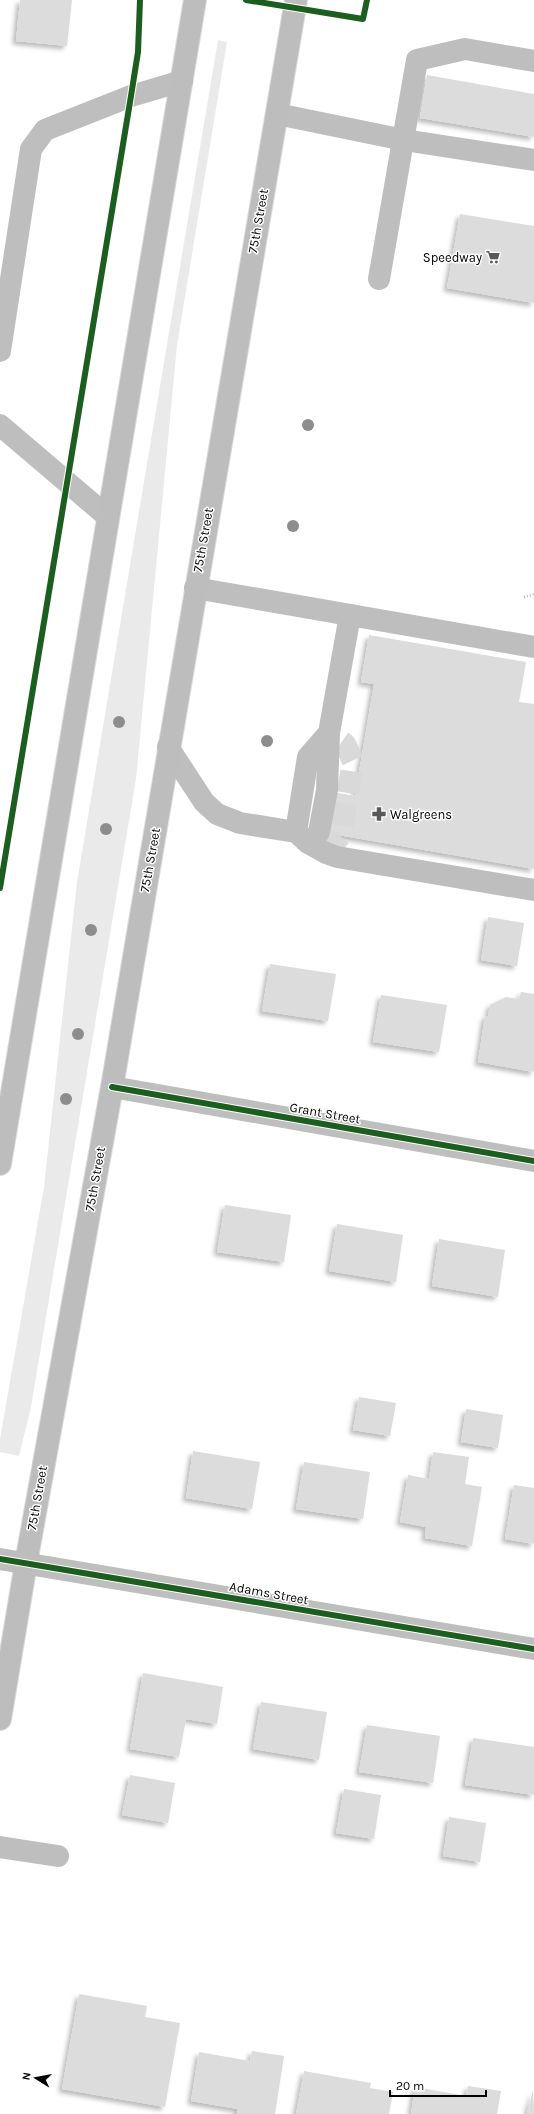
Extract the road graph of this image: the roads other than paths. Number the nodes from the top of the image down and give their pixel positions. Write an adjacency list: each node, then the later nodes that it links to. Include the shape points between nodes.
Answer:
1 (195, 0): 4 (main road)
2 (296, 0): 5 (main road, 75th Street)
3 (534, 62): 6 (street, via 465,49 417,60)
4 (182, 81): 9 (street, via 131,96 45,130 31,149); 11 (main road)
5 (277, 114): 6 (street); 12 (main road, 75th Street)
6 (404, 140): 7 (street); 8 (street)
7 (534, 160)
8 (378, 279)
9 (0, 351)
10 (0, 425): 11 (street)
11 (108, 517): 20 (main road)
12 (195, 588): 13 (street); 15 (main road, 75th Street)
13 (350, 615): 14 (street); 16 (street, via 329,734 308,757)
14 (534, 647)
15 (168, 747): 16 (street, via 204,802 217,814 240,823); 18 (main road, 75th Street)
16 (302, 837): 17 (street, via 326,853 338,857)
17 (534, 890)
18 (112, 1087): 19 (street, Grant Street); 22 (main road, 75th Street)
19 (534, 1161)
20 (0, 1164)
21 (0, 1559): 22 (street, Adams Street)
22 (26, 1563): 23 (street, Adams Street); 24 (main road, 75th Street)
23 (534, 1649)
24 (0, 1719)
25 (0, 1847): 26 (street)
26 (58, 1856)

